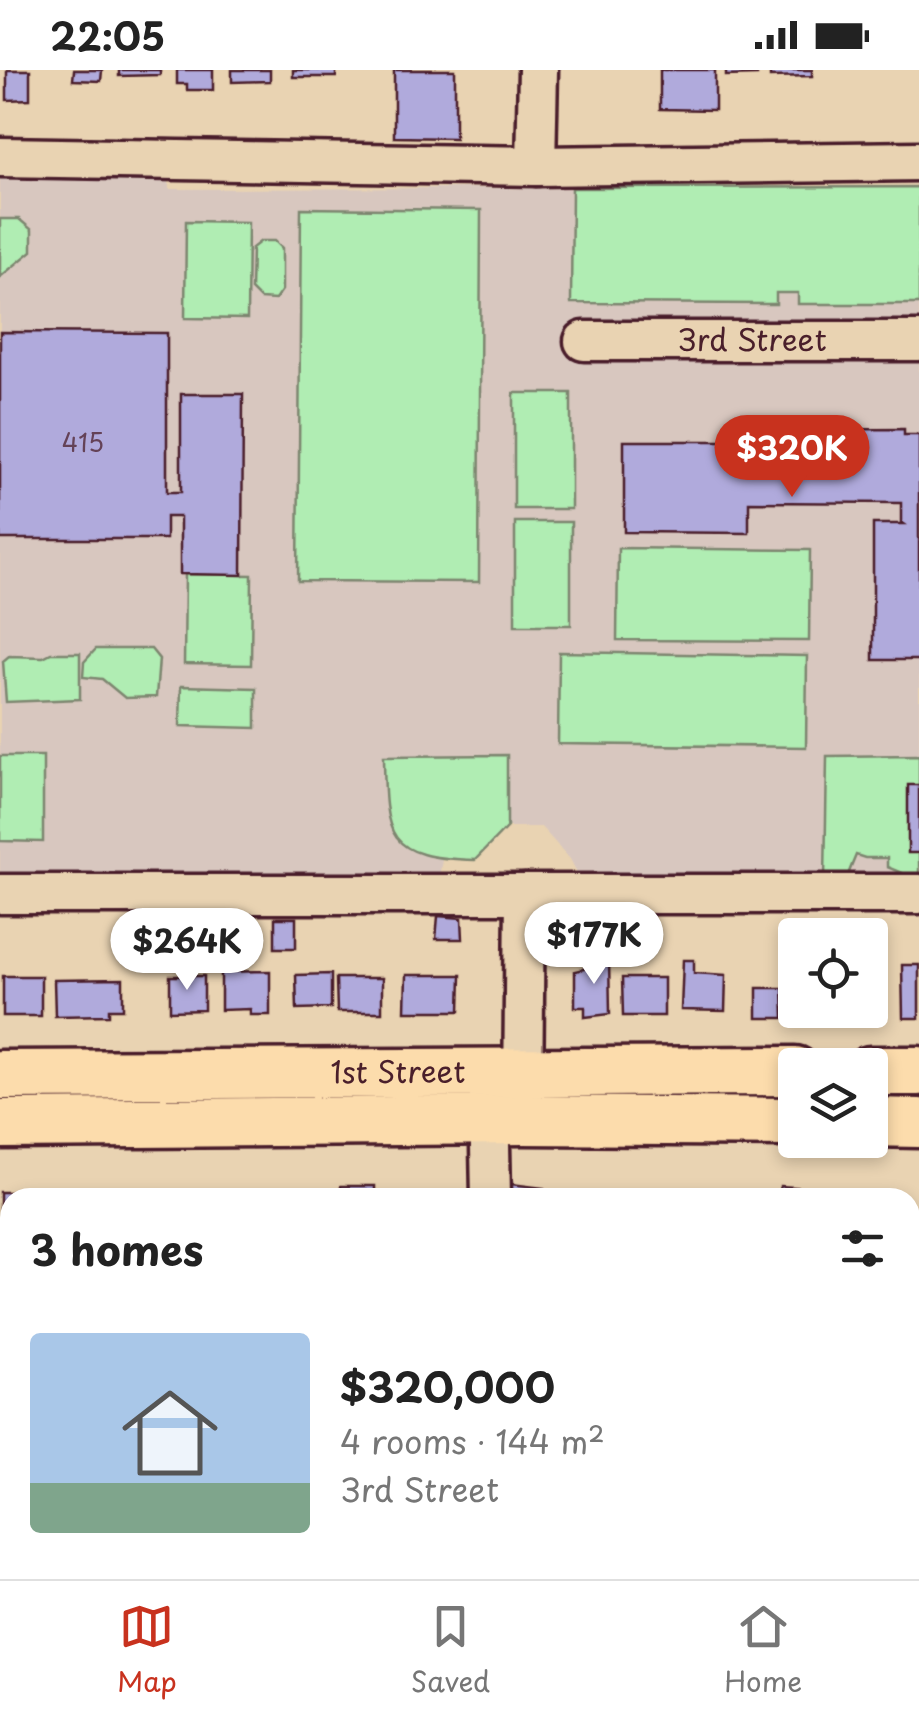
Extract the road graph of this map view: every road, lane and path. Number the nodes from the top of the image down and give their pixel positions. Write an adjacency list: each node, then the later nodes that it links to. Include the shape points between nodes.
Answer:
1 (538, 70): 4 (street)
2 (0, 157): 4 (street)
3 (919, 161): 4 (street)
4 (536, 166)
5 (584, 341): 6 (street, 3rd Street)
6 (919, 341)
7 (0, 894): 8 (street)
8 (525, 894): 9 (street); 10 (street)
9 (919, 894)
10 (506, 1071): 11 (main road, 1st Street); 14 (main road, 1st Street); 15 (street)
11 (778, 1071)
12 (888, 1071): 13 (main road)
13 (919, 1071)
14 (0, 1076)
15 (506, 1120): 16 (main road, 1st Street); 19 (main road, 1st Street); 20 (street)
16 (778, 1122)
17 (888, 1122): 18 (main road)
18 (919, 1122)
19 (0, 1124)
20 (492, 1188)

